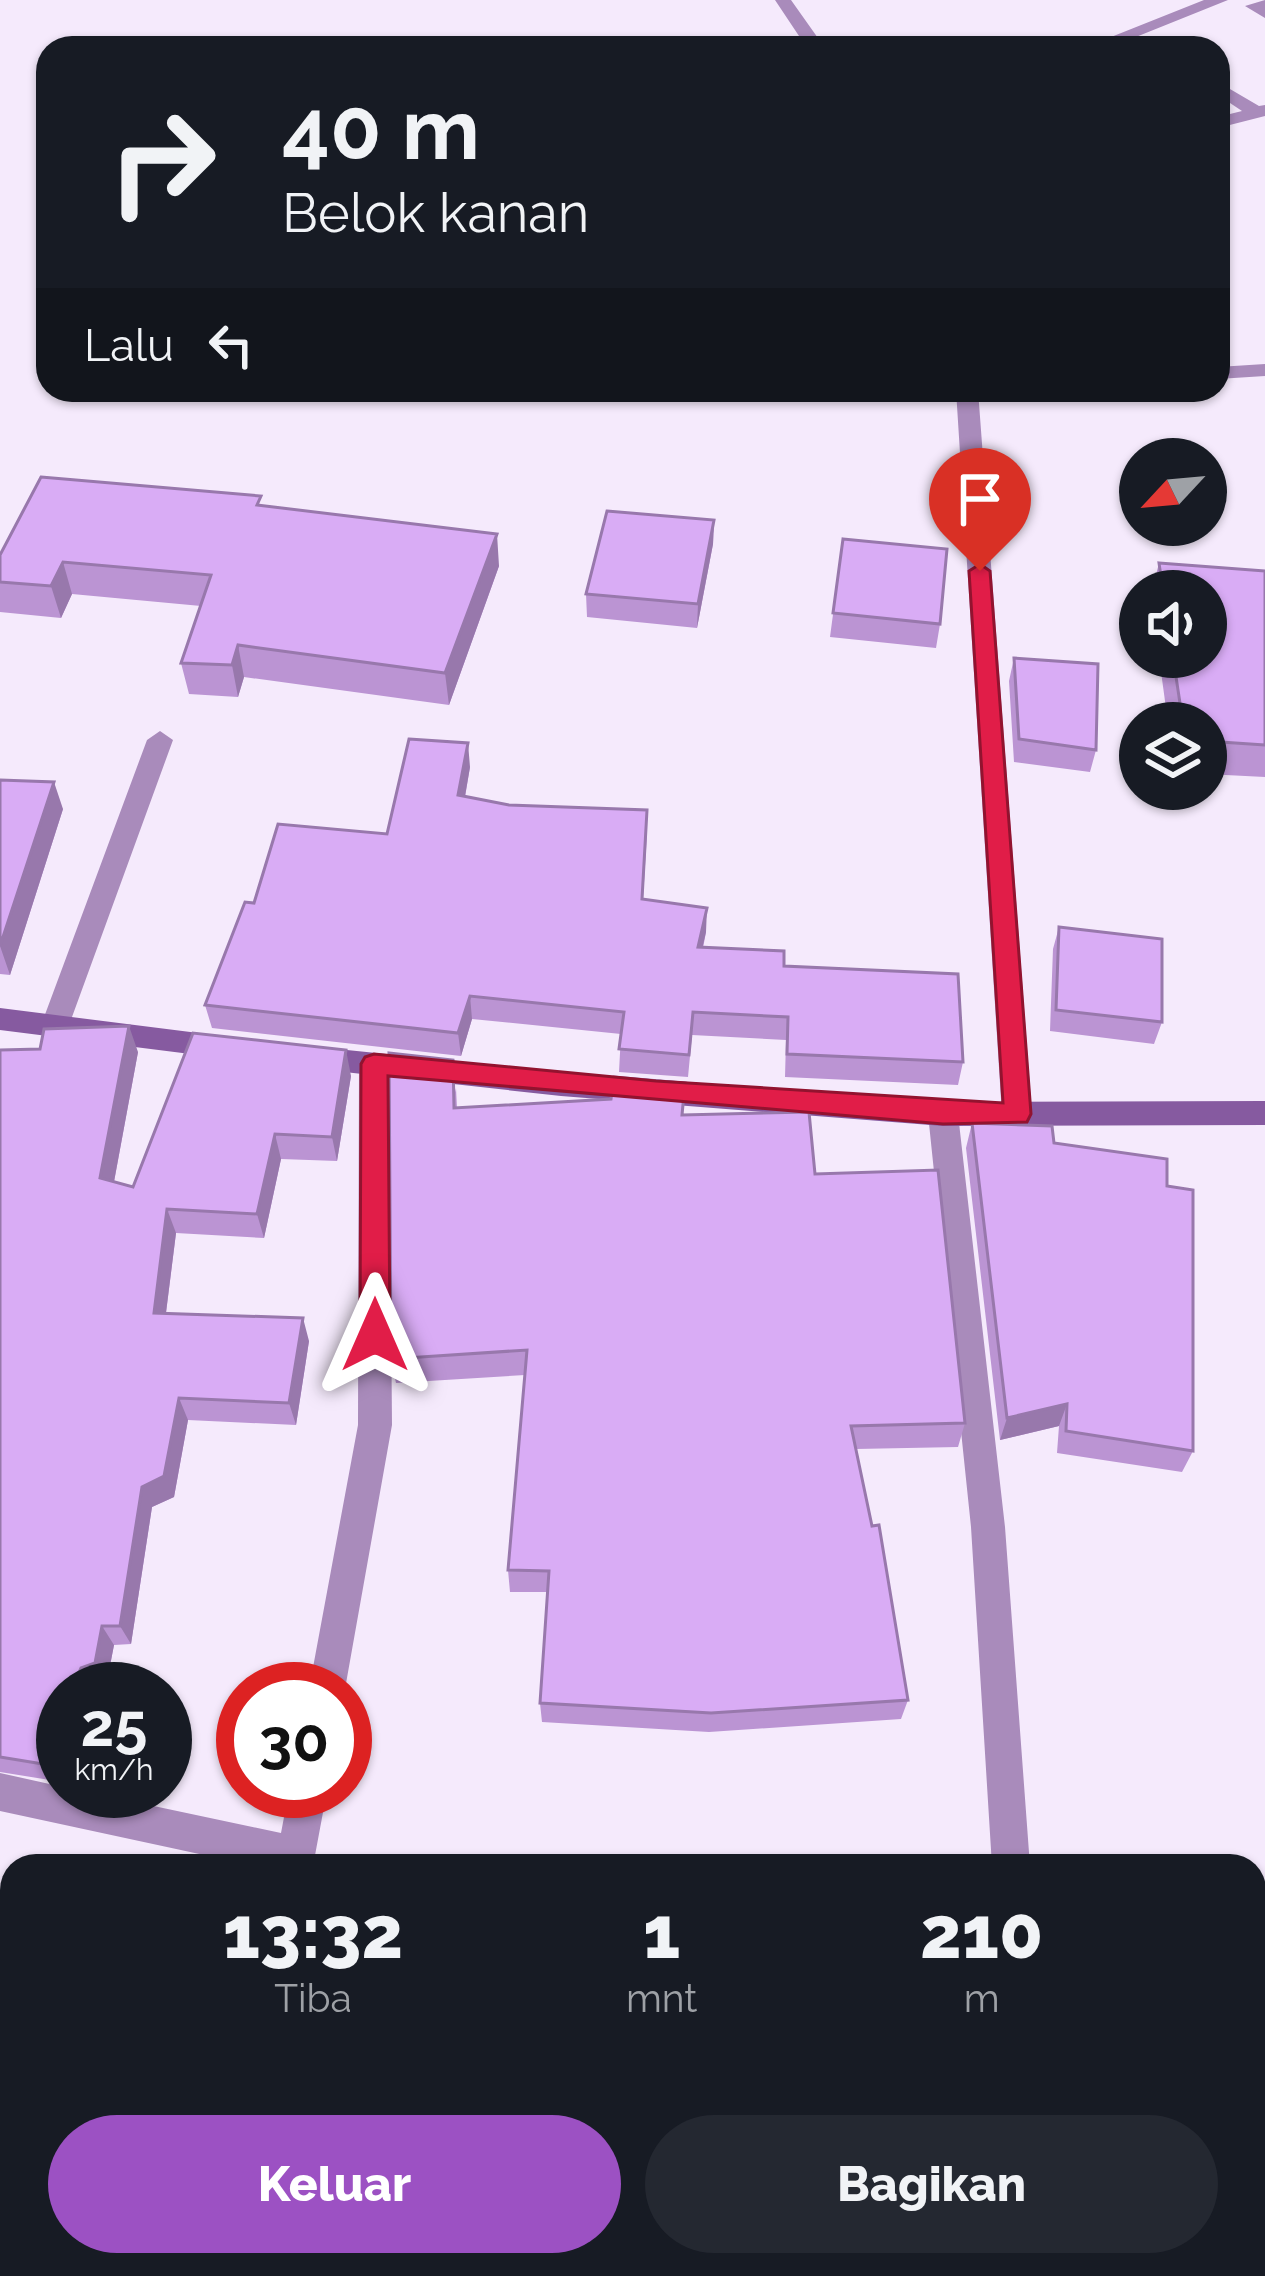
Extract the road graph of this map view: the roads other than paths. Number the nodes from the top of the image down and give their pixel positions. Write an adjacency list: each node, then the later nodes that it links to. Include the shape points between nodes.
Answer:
1 (784, 0): 4 (street)
2 (1220, 0): 3 (street)
3 (1134, 31): 5 (street); 6 (street)
4 (809, 36)
5 (1122, 36)
6 (1142, 36)
7 (1230, 93): 8 (street)
8 (1261, 111): 9 (street)
9 (1230, 120)
10 (1265, 370): 11 (street)
11 (1230, 373)
12 (968, 402): 19 (street)
13 (160, 740): 15 (street)
14 (0, 1019): 15 (street)
15 (54, 1028): 16 (street)
16 (374, 1064): 18 (street); 20 (street, via 375,1426)
17 (1265, 1113): 19 (street)
18 (943, 1114): 19 (street); 25 (street, via 988,1527)
19 (1017, 1114)
20 (332, 1662)
21 (0, 1792): 23 (street)
22 (303, 1818): 24 (street)
23 (265, 1854)
24 (296, 1854)
25 (1010, 1854)

